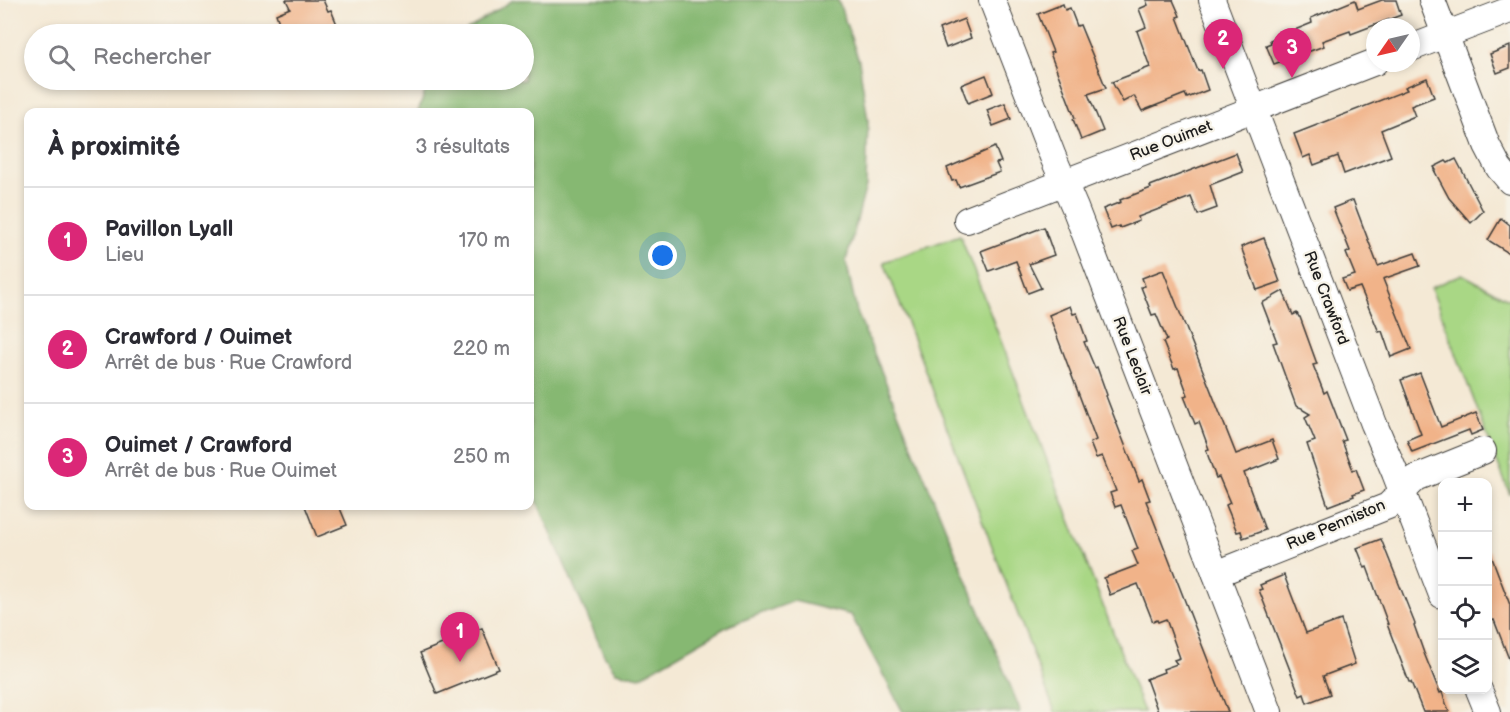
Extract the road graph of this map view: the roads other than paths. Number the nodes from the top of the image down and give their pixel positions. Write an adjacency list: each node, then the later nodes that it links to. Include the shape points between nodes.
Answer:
1 (992, 0): 10 (street, Rue Leclair)
2 (1212, 0): 8 (street, Rue Crawford)
3 (1432, 0): 5 (street)
4 (1510, 10): 5 (street)
5 (1446, 35): 6 (street); 9 (street, via 1487,145)
6 (1420, 45)
7 (1366, 65): 8 (street, Rue Ouimet)
8 (1254, 108): 10 (street, Rue Ouimet); 13 (street, Rue Crawford)
9 (1510, 181)
10 (1064, 182): 11 (street, Rue Ouimet); 14 (street, Rue Leclair)
11 (967, 220)
12 (1483, 452): 13 (street, Rue Penniston, via 1416,478)
13 (1402, 492): 14 (street, Rue Penniston, via 1388,506); 15 (street, Rue Crawford)
14 (1215, 574): 17 (street, Rue Leclair)
15 (1439, 586)
16 (1481, 694): 18 (street)
17 (1269, 712)
18 (1488, 712)

